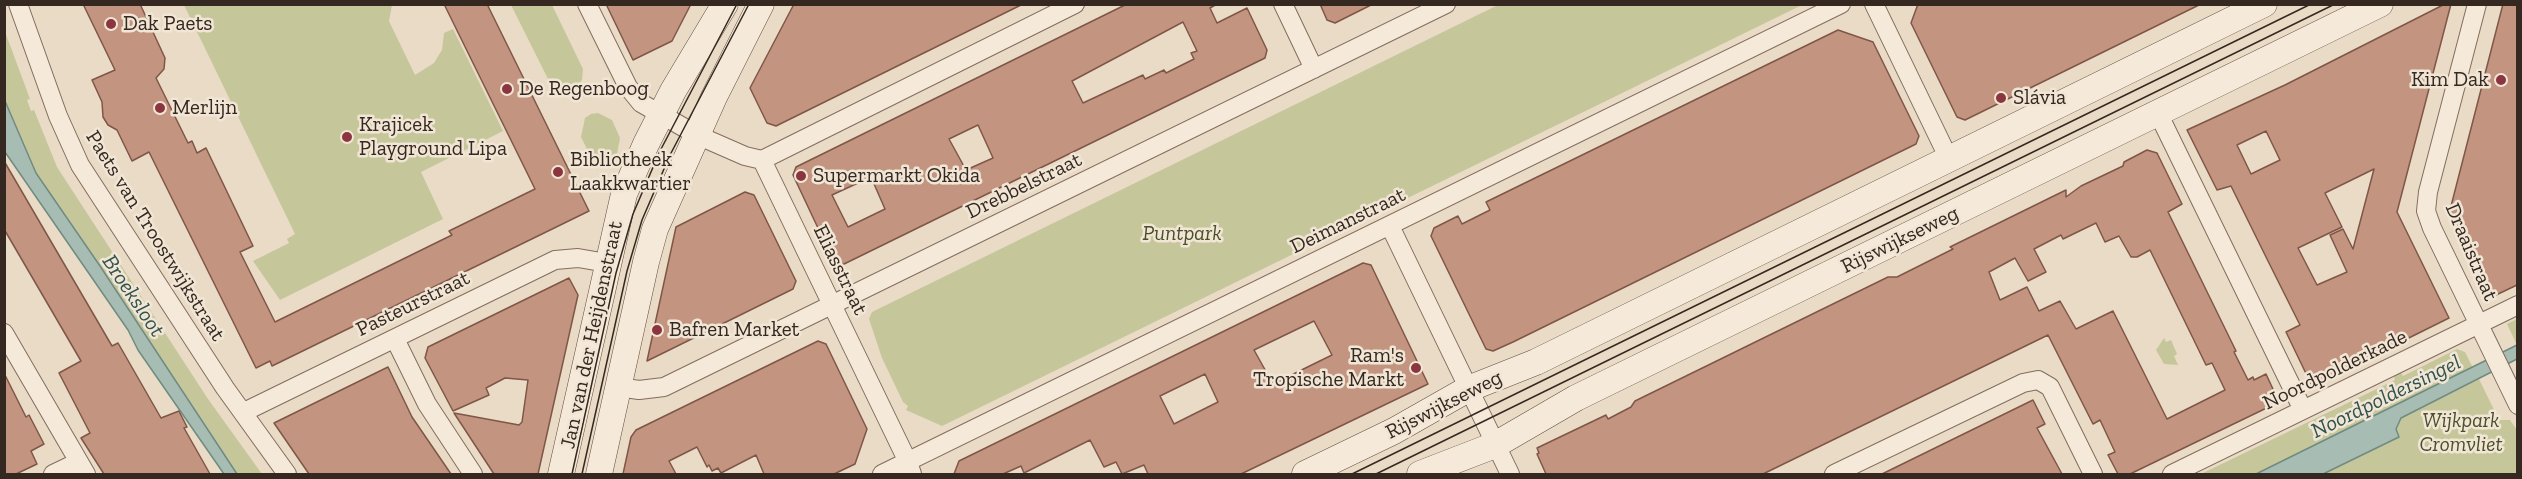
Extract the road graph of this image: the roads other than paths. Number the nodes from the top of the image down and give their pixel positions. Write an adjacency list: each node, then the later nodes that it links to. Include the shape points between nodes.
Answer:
1 (18, 4): 30 (street, Paets van Troostwijkstraat, via 80,165)
2 (587, 4): 15 (street, via 629,89 641,104)
3 (725, 4): 15 (main road, Jan van der Heijdenstraat)
4 (761, 4): 16 (main road, Jan van der Heijdenstraat)
5 (1075, 4): 18 (street)
6 (1283, 4): 13 (street)
7 (1446, 4): 13 (street, Drebbelstraat)
8 (1874, 4): 17 (street)
9 (2264, 4): 17 (main road, Rijswijkseweg)
10 (2380, 4): 14 (main road, Rijswijkseweg)
11 (2477, 4): 23 (street, Draaistraat, via 2426,206 2432,228)
12 (1837, 7): 19 (street, Deimanstraat)
13 (1314, 69): 21 (street, Drebbelstraat)
14 (2158, 113): 29 (street); 31 (main road, Rijswijkseweg, via 1576,398)
15 (660, 115): 16 (street); 20 (main road, Jan van der Heijdenstraat, via 624,194)
16 (697, 135): 18 (street); 26 (main road, Jan van der Heijdenstraat, via 652,240)
17 (1945, 152): 27 (main road, Rijswijkseweg, via 1536,362)
18 (762, 160): 21 (street, Eliasstraat)
19 (1390, 226): 27 (street); 33 (street, Deimanstraat)
20 (608, 263): 25 (street, Pasteurstraat, via 578,258 555,260); 37 (main road, Jan van der Heijdenstraat)
21 (832, 305): 26 (street, Drebbelstraat, via 664,387); 33 (street, Eliasstraat)
22 (2517, 306): 23 (street, Noordpolderkade)
23 (2479, 325): 28 (street, Draaistraat); 29 (street, Noordpolderkade)
24 (4, 333): 32 (street)
25 (395, 339): 30 (street, Pasteurstraat); 36 (street, via 427,404)
26 (618, 387): 38 (main road, Jan van der Heijdenstraat)
27 (1468, 389): 31 (street); 40 (main road, Rijswijkseweg, via 1394,431)
28 (2517, 405)
29 (2303, 410): 45 (street, Noordpolderkade)
30 (244, 412): 35 (street, Paets van Troostwijkstraat)
31 (1495, 445): 41 (main road, Rijswijkseweg); 42 (street)
32 (82, 468): 34 (street)
33 (910, 468): 39 (street, Deimanstraat)
34 (53, 474)
35 (287, 474)
36 (472, 474)
37 (561, 474)
38 (599, 474)
39 (882, 474)
40 (1305, 474)
41 (1420, 474)
42 (1510, 474)
43 (1834, 474): 44 (street, via 2023,383 2038,380 2050,387)
44 (2093, 474)
45 (2172, 474)

